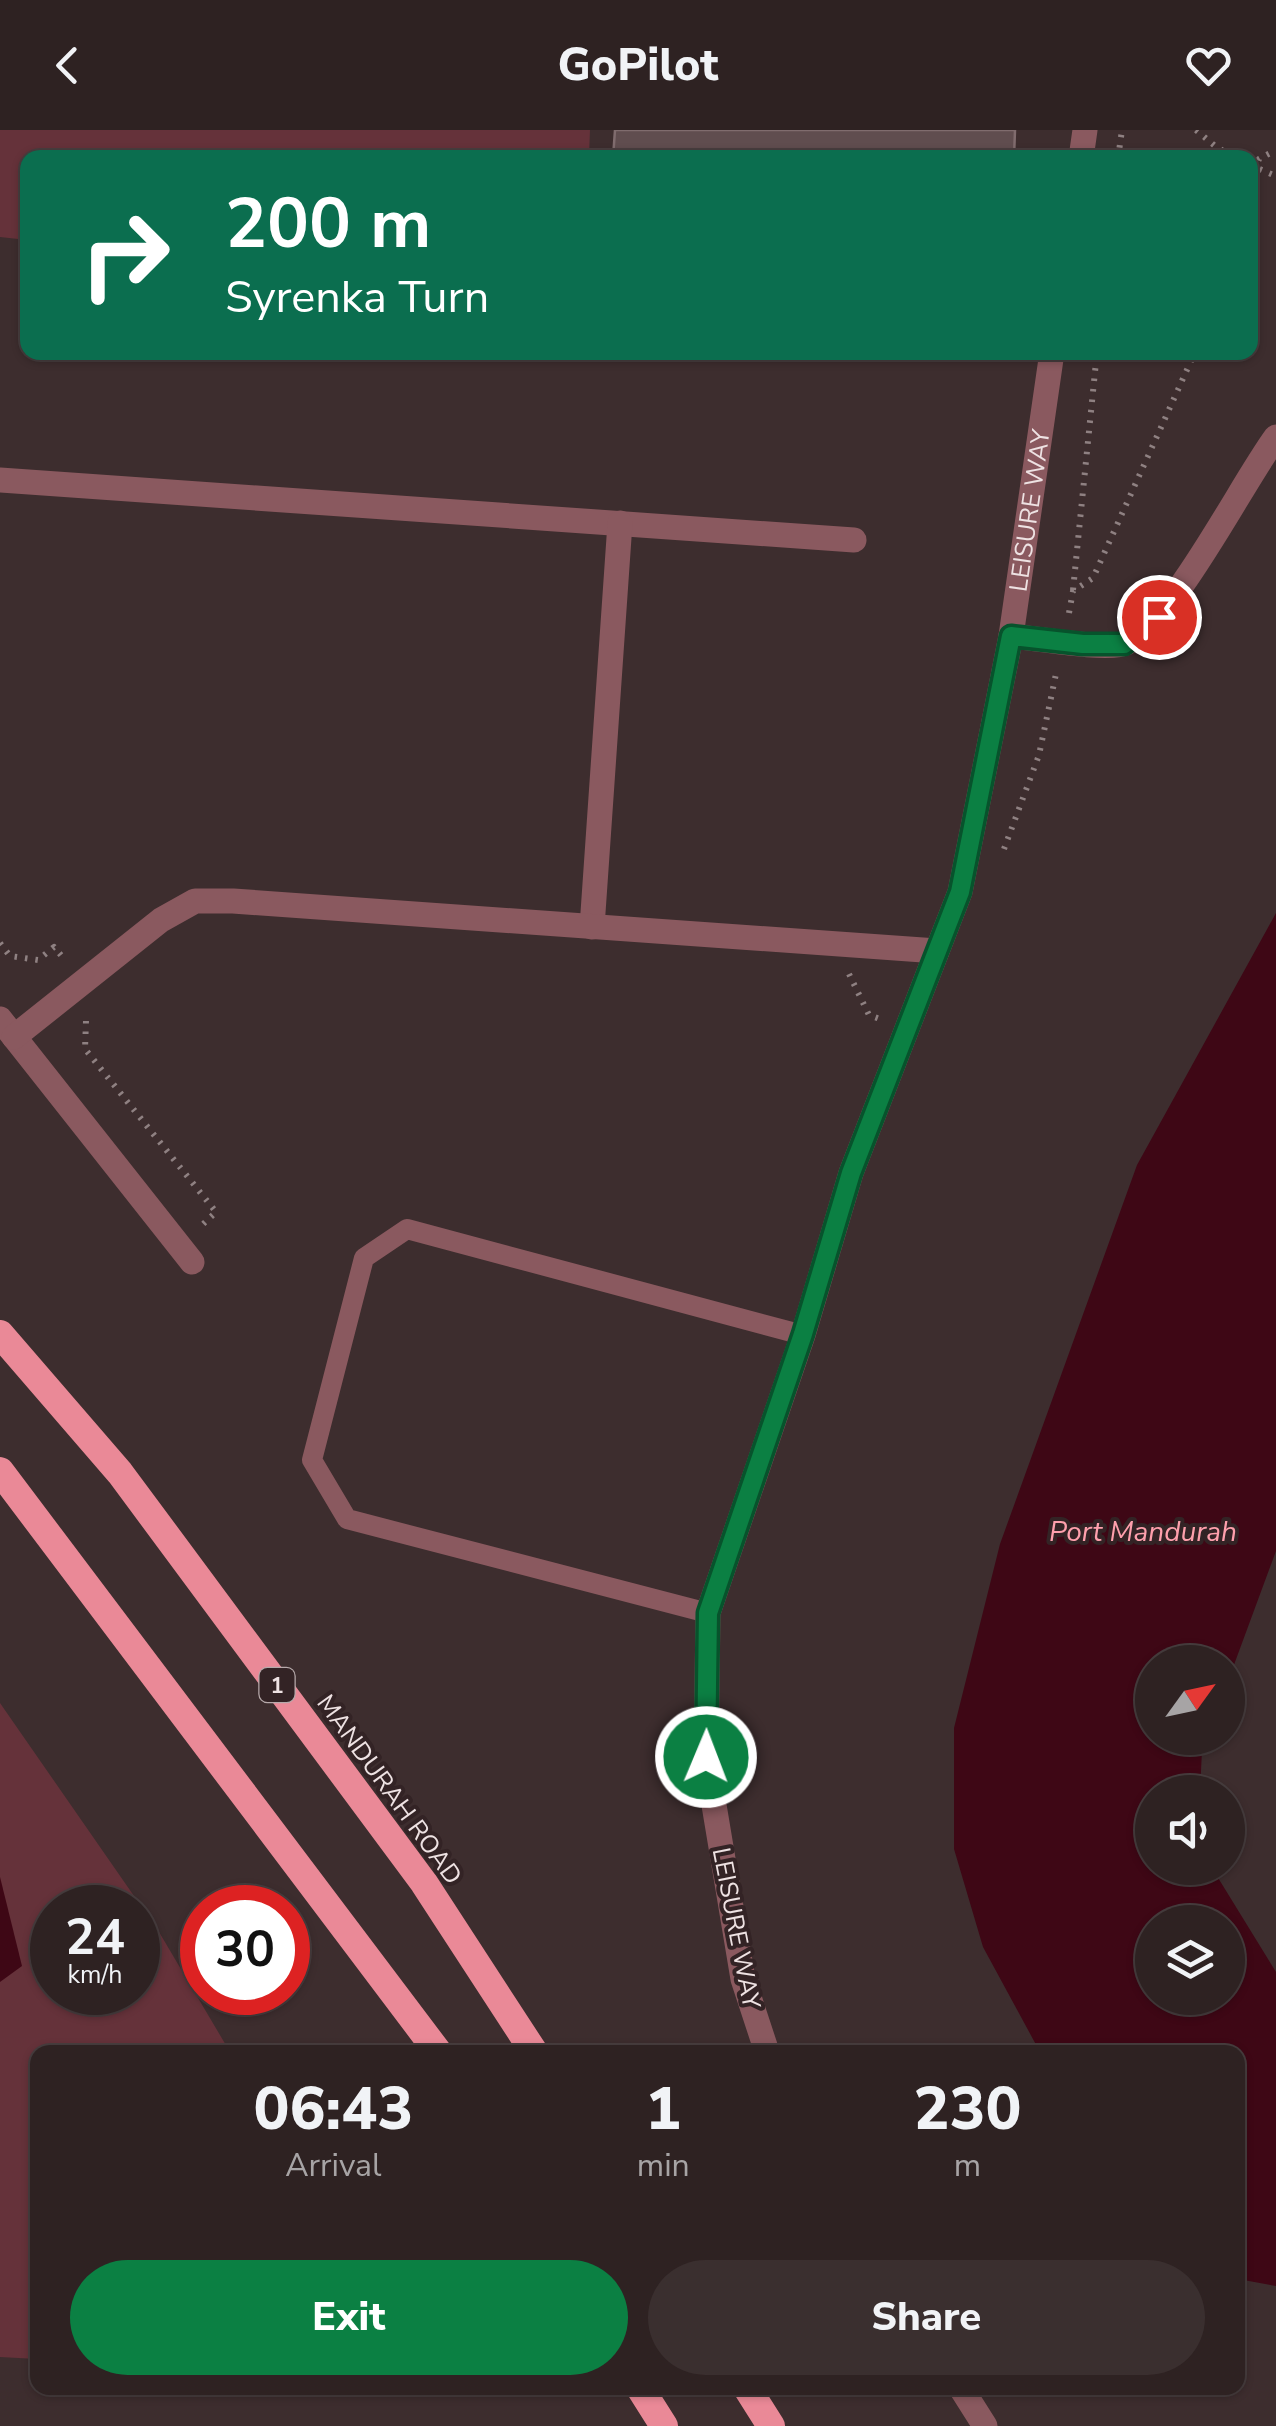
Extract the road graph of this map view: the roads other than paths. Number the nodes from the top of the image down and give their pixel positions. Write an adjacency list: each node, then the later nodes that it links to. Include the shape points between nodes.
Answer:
1 (1051, 360): 6 (street, LEISURE WAY)
2 (1276, 437): 6 (street, via 1159,617 1124,644)
3 (0, 480): 4 (street)
4 (620, 523): 5 (street); 7 (street)
5 (854, 540)
6 (1011, 636): 8 (street, LEISURE WAY, via 960,892)
7 (592, 926): 8 (street); 9 (street, via 195,901)
8 (937, 951): 12 (street, LEISURE WAY, via 851,1173)
9 (7, 1028): 10 (street)
10 (186, 1254)
11 (0, 1334): 16 (highway, MANDURAH ROAD / 1, via 132,1489 424,1883)
12 (803, 1334): 14 (street, LEISURE WAY); 14 (lane, via 407,1228 364,1258 312,1460 347,1519)
13 (0, 1471): 15 (highway)
14 (708, 1613): 17 (street, LEISURE WAY, via 706,1757 743,1979)
15 (433, 2045)
16 (529, 2045)
17 (765, 2045)
18 (644, 2395): 21 (highway)
19 (751, 2395): 22 (highway)
20 (966, 2395): 23 (street)
21 (664, 2426)
22 (770, 2426)
23 (986, 2426)

